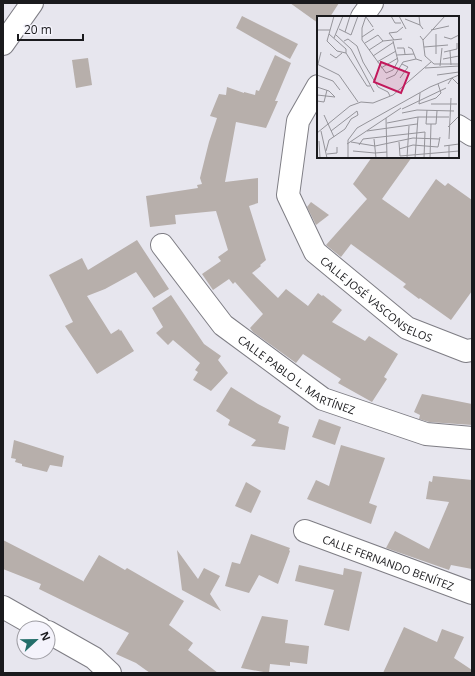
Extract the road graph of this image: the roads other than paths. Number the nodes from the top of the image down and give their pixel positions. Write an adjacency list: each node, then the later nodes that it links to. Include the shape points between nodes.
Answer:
1 (32, 3): 4 (street)
2 (372, 3): 3 (street)
3 (363, 16)
4 (3, 44)
5 (317, 88): 9 (street, CALLE JOSÉ VASCONSELOS, via 298,121 288,195 315,252 407,328 466,351)
6 (459, 127): 7 (street)
7 (472, 136)
8 (162, 244): 10 (street, CALLE PABLO L. MARTÍNEZ, via 223,325 323,399 426,434)
9 (472, 350)
10 (472, 438)
11 (305, 531): 12 (street, CALLE FERNANDO BENÍTEZ)
12 (472, 593)
13 (3, 607): 14 (street)
14 (26, 620)
15 (56, 637): 16 (street, via 94,658)
16 (110, 673)

